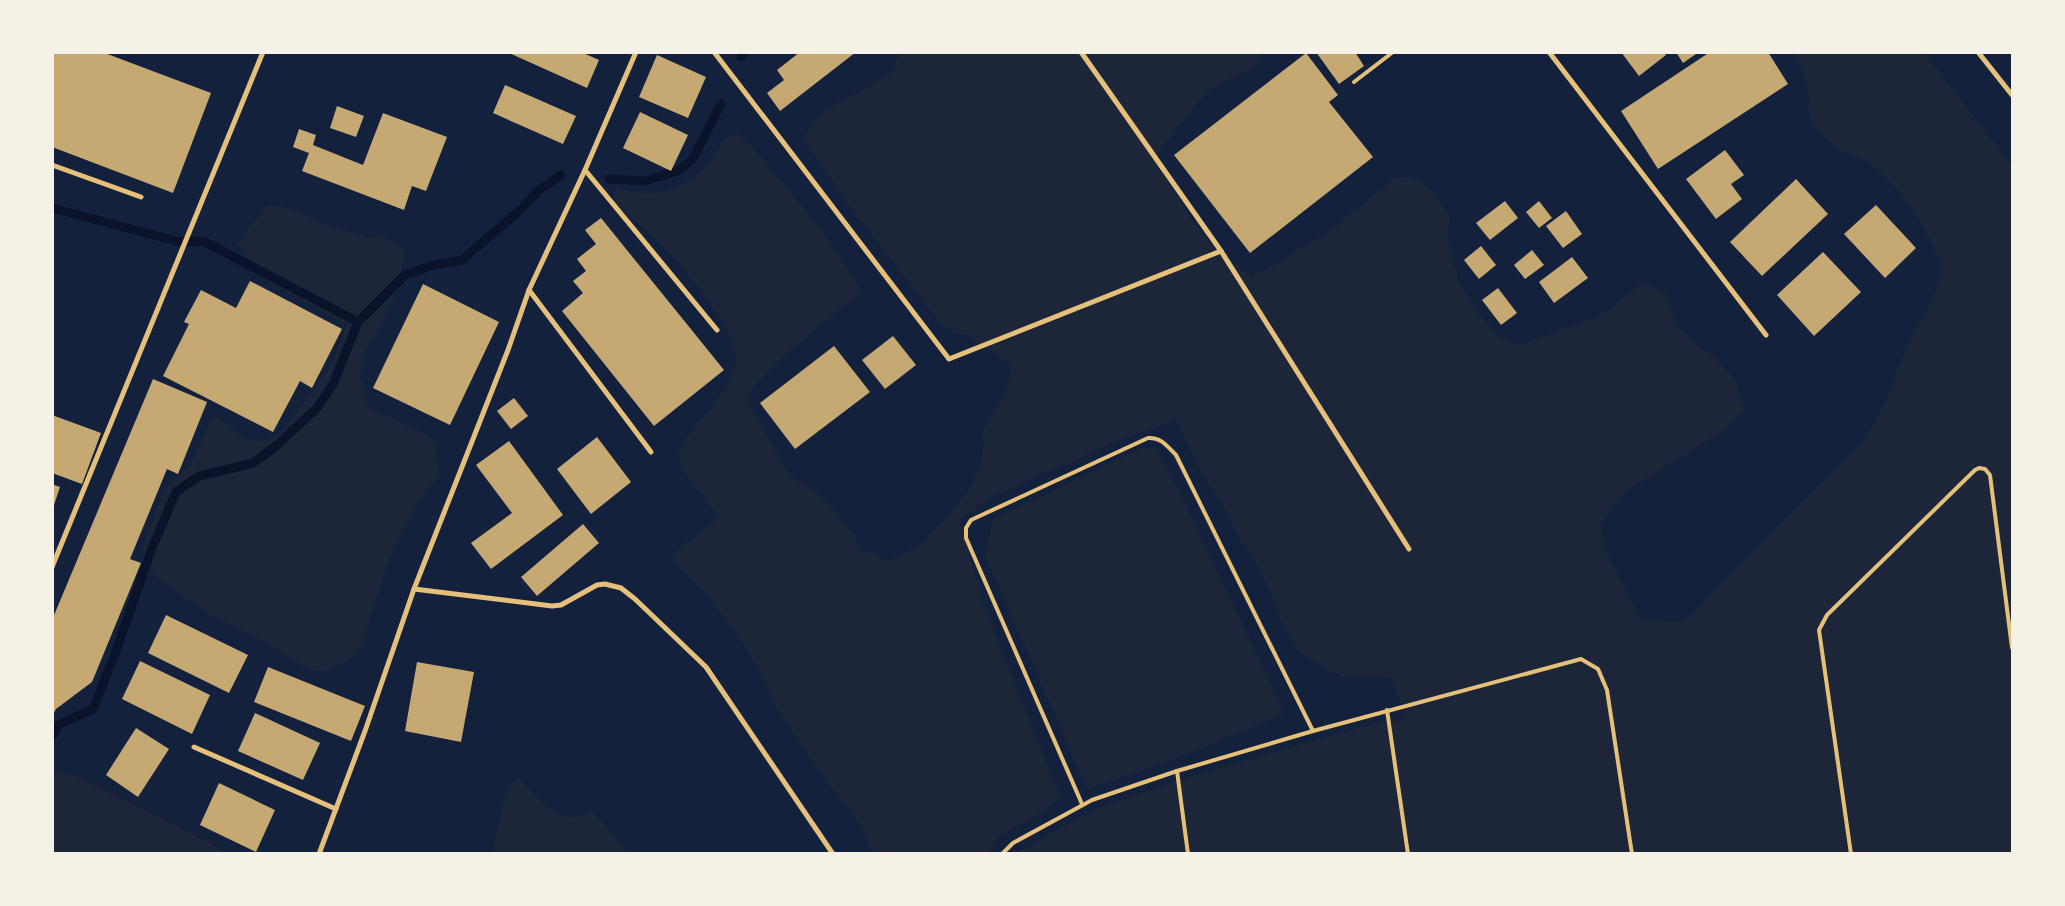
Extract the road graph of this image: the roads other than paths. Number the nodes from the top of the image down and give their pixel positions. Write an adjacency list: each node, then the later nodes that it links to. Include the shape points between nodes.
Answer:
1 (263, 52): 19 (street)
2 (636, 52): 11 (street)
3 (714, 52): 13 (street, via 949,359)
4 (1081, 52): 13 (street)
5 (1393, 52): 8 (lane)
6 (1549, 52): 16 (street)
7 (1978, 52): 9 (street)
8 (1354, 82)
9 (2012, 95)
10 (52, 165): 12 (street)
11 (585, 170): 14 (street); 15 (street)
12 (141, 197)
13 (1222, 252): 18 (street)
14 (529, 290): 17 (street); 20 (street)
15 (717, 330)
16 (1766, 335)
17 (651, 452)
18 (1409, 549)
19 (52, 567)
20 (414, 589): 27 (street); 29 (street, via 552,606 561,605 597,585 621,588 706,667)
21 (2012, 648): 34 (lane, via 1990,475 1979,468 1827,615 1819,630)
22 (1387, 710): 23 (lane); 32 (lane); 33 (lane, via 1581,659 1598,669 1607,690)
23 (1313, 731): 25 (lane); 26 (lane, via 1176,455 1161,440 1148,438 971,520 966,528 966,538)
24 (194, 747): 27 (street)
25 (1176, 771): 26 (lane); 31 (lane)
26 (1082, 804): 30 (lane, via 1013,843)
27 (336, 809): 28 (street)
28 (319, 854)
29 (833, 854)
30 (1002, 854)
31 (1188, 854)
32 (1408, 854)
33 (1632, 854)
34 (1851, 854)

